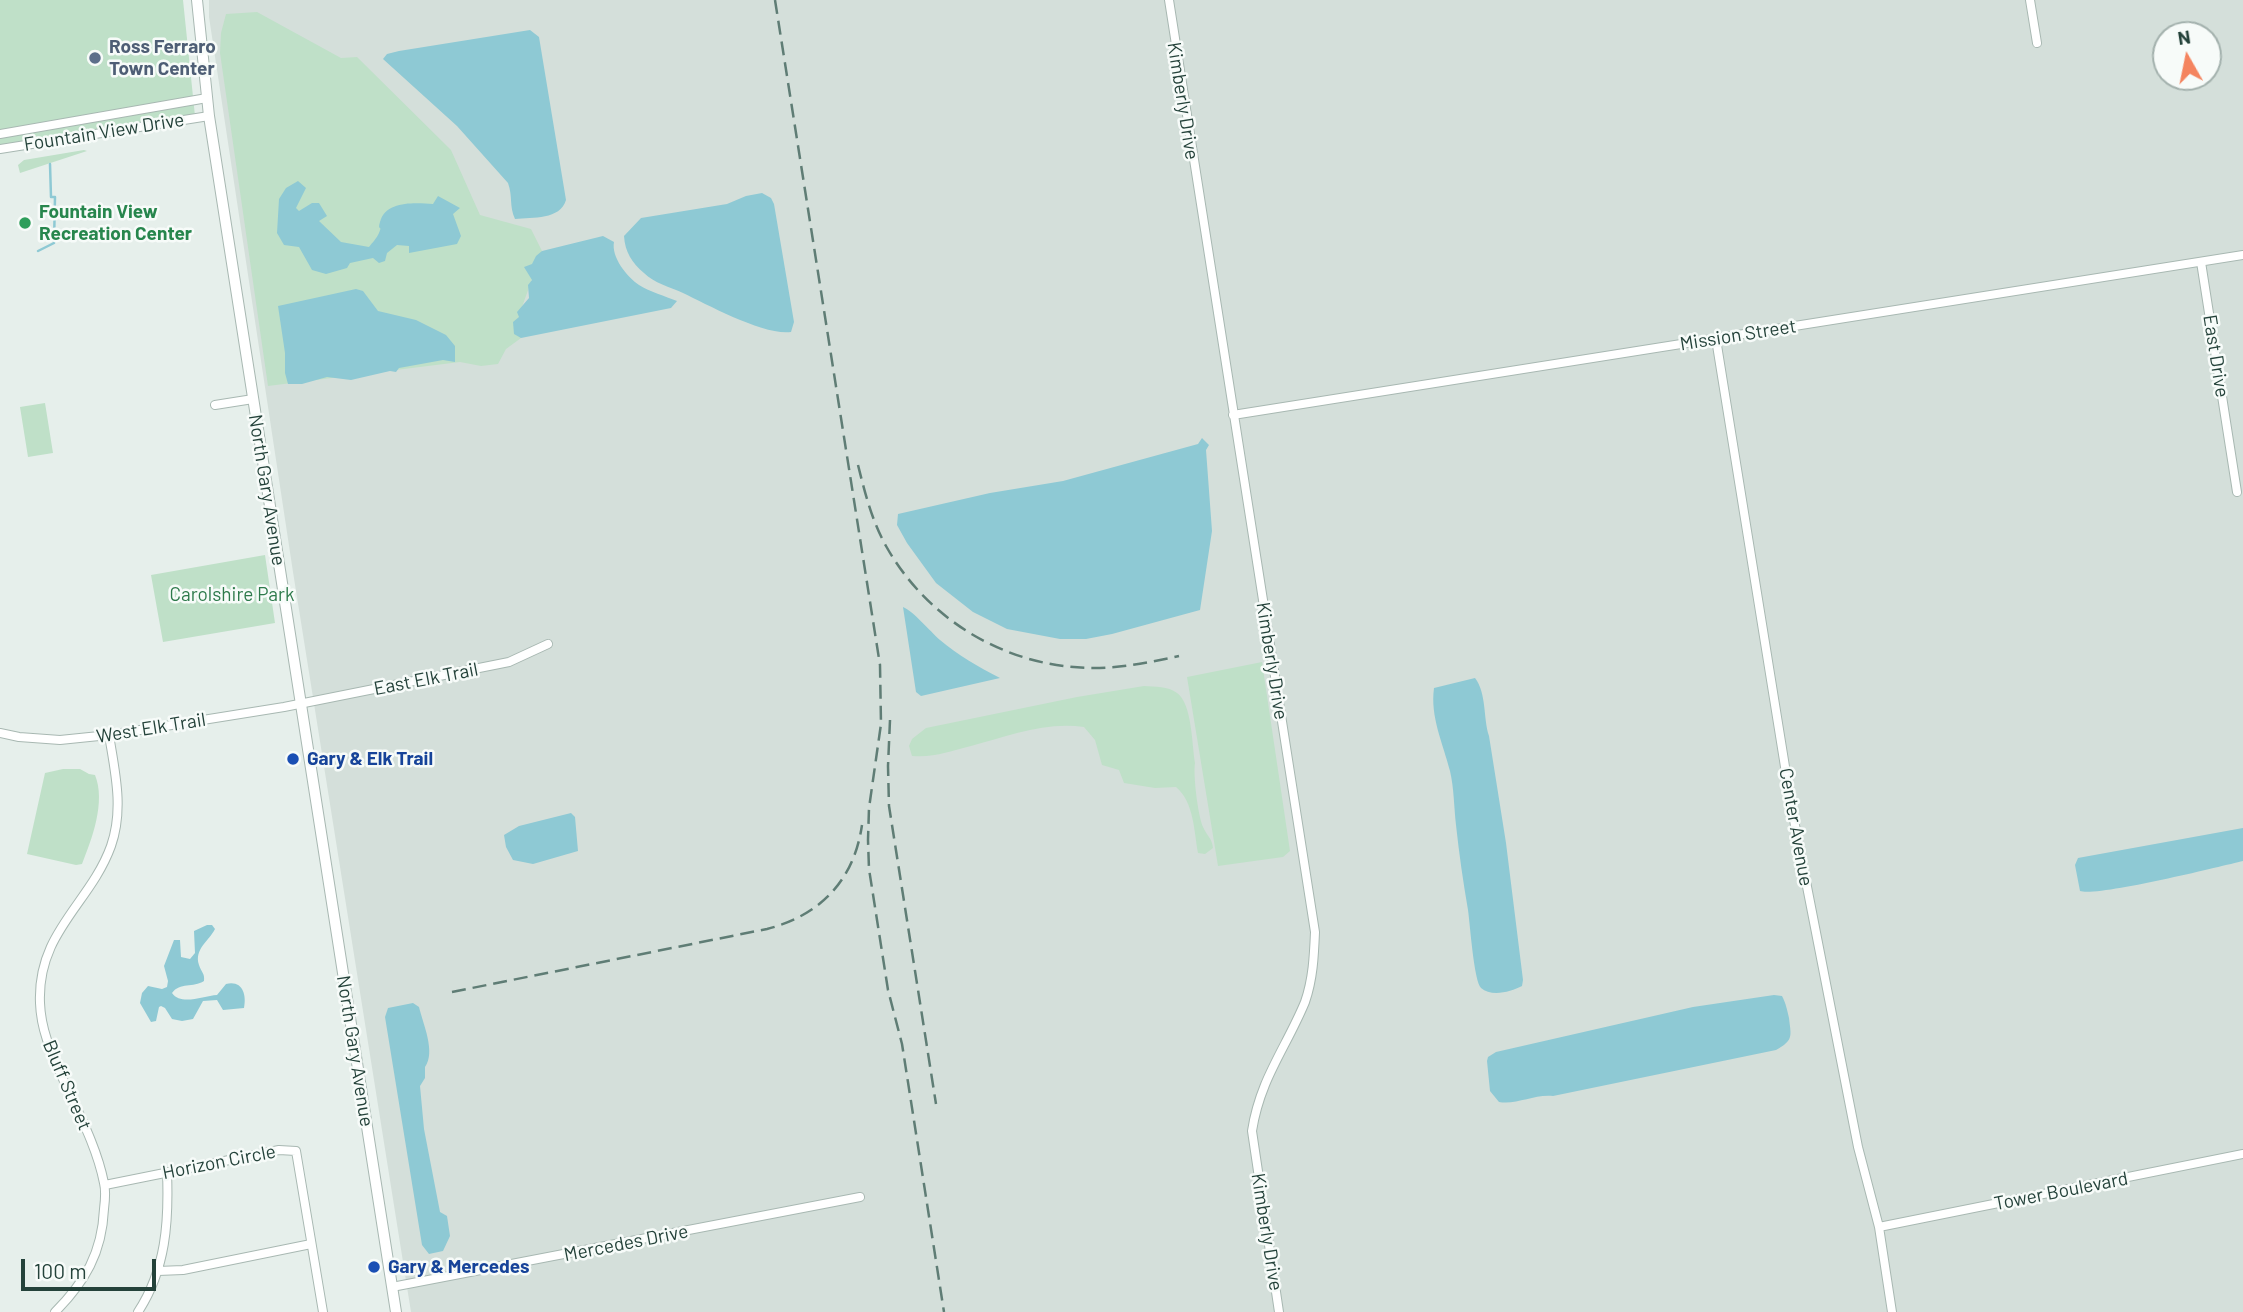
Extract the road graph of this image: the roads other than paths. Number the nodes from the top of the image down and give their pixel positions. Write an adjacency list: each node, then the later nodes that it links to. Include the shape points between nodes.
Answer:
1 (197, 0): 5 (street, North Gary Avenue)
2 (1169, 0): 14 (street, Kimberly Drive)
3 (2030, 0): 4 (street)
4 (2037, 43)
5 (207, 97): 6 (street, North Gary Avenue); 7 (street, Fountain View Drive)
6 (209, 116): 8 (street, Fountain View Drive); 12 (street, North Gary Avenue)
7 (0, 134)
8 (0, 149)
9 (2243, 255): 10 (street, Mission Street)
10 (2201, 262): 11 (street, Mission Street); 15 (street, East Drive)
11 (1716, 338): 14 (street, Mission Street); 24 (street, Center Avenue, via 1794,824 1858,1147)
12 (253, 399): 13 (street); 17 (street, North Gary Avenue)
13 (215, 405)
14 (1233, 415): 32 (street, Kimberly Drive, via 1315,932 1314,963 1305,1000 1265,1082 1252,1131)
15 (2237, 492)
16 (548, 644): 17 (street, East Elk Trail, via 509,662)
17 (301, 703): 19 (street, West Elk Trail); 27 (street, North Gary Avenue)
18 (0, 733): 19 (street, West Elk Trail, via 60,740)
19 (110, 735): 22 (street, Bluff Street, via 118,798 111,845 57,934 44,963 40,996 47,1041 96,1153)
20 (2243, 1154): 24 (street, Tower Boulevard)
21 (167, 1172): 22 (street, Horizon Circle); 25 (street, Horizon Circle, via 279,1150 296,1151); 26 (street, via 169,1210)
22 (105, 1185): 28 (street, Bluff Street, via 104,1223 95,1255 75,1293)
23 (860, 1197): 27 (street, Mercedes Drive)
24 (1879, 1227): 33 (street, Center Avenue)
25 (311, 1244): 26 (street, via 183,1270); 30 (street, Horizon Circle)
26 (158, 1270): 29 (street)
27 (392, 1287): 31 (street, North Gary Avenue)
28 (55, 1312)
29 (138, 1312)
30 (323, 1312)
31 (396, 1312)
32 (1279, 1312)
33 (1892, 1312)

